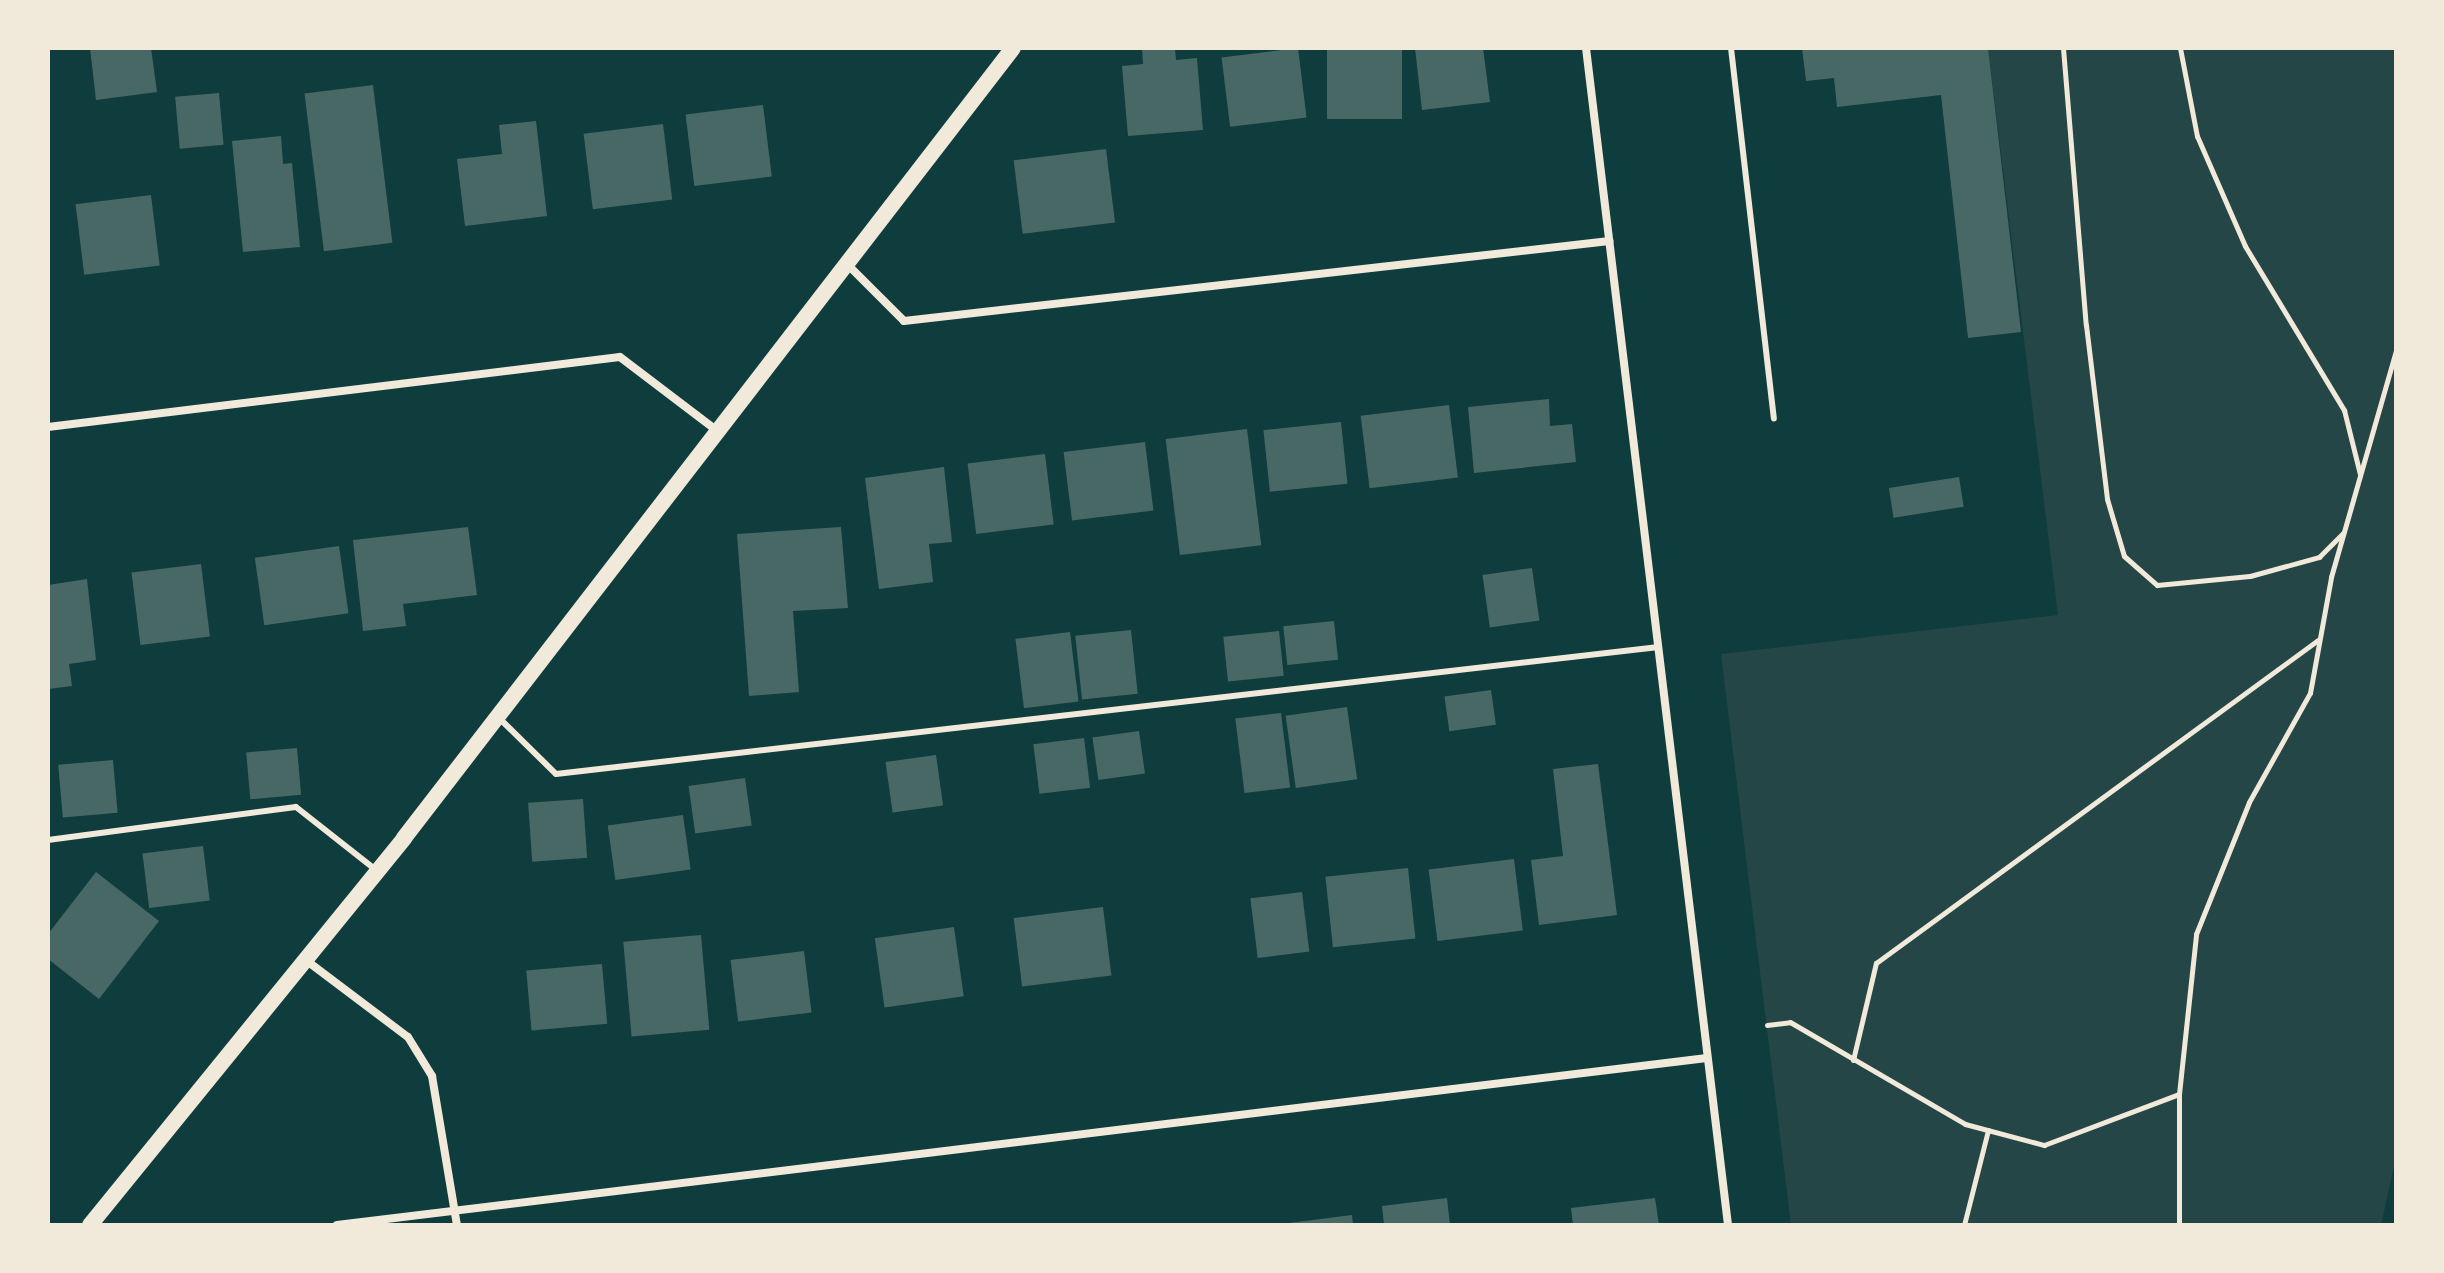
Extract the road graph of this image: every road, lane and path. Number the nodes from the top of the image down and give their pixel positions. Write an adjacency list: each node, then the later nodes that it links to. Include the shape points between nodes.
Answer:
1 (1013, 48): 7 (main road)
2 (1586, 48): 6 (street)
3 (1731, 48): 9 (lane)
4 (2063, 48): 13 (path, via 2107,499 2124,556 2157,585 2250,576 2319,557)
5 (2180, 48): 12 (path, via 2197,136 2245,246 2344,410)
6 (1609, 241): 7 (street, via 904,321); 15 (street)
7 (844, 261): 11 (main road)
8 (2396, 351): 12 (path)
9 (1774, 419)
10 (48, 427): 11 (street, via 620,357)
11 (715, 429): 16 (main road)
12 (2360, 475): 13 (path)
13 (2344, 533): 14 (path)
14 (2318, 640): 22 (path, via 1876,963); 23 (path, via 2310,693 2249,802 2196,934)
15 (1660, 647): 16 (lane, via 556,774); 21 (street)
16 (498, 717): 18 (main road)
17 (48, 840): 18 (lane, via 296,807)
18 (378, 871): 19 (main road)
19 (307, 961): 25 (street, via 408,1037 432,1076); 26 (main road)
20 (1767, 1025): 22 (path, via 1790,1022)
21 (1707, 1058): 25 (street); 29 (street)
22 (1853, 1060): 24 (path)
23 (2179, 1094): 24 (path, via 2044,1145); 31 (path)
24 (1988, 1130): 30 (path)
25 (455, 1211): 27 (street); 28 (street)
26 (90, 1225)
27 (337, 1225)
28 (457, 1225)
29 (1728, 1225)
30 (1964, 1225)
31 (2179, 1225)

